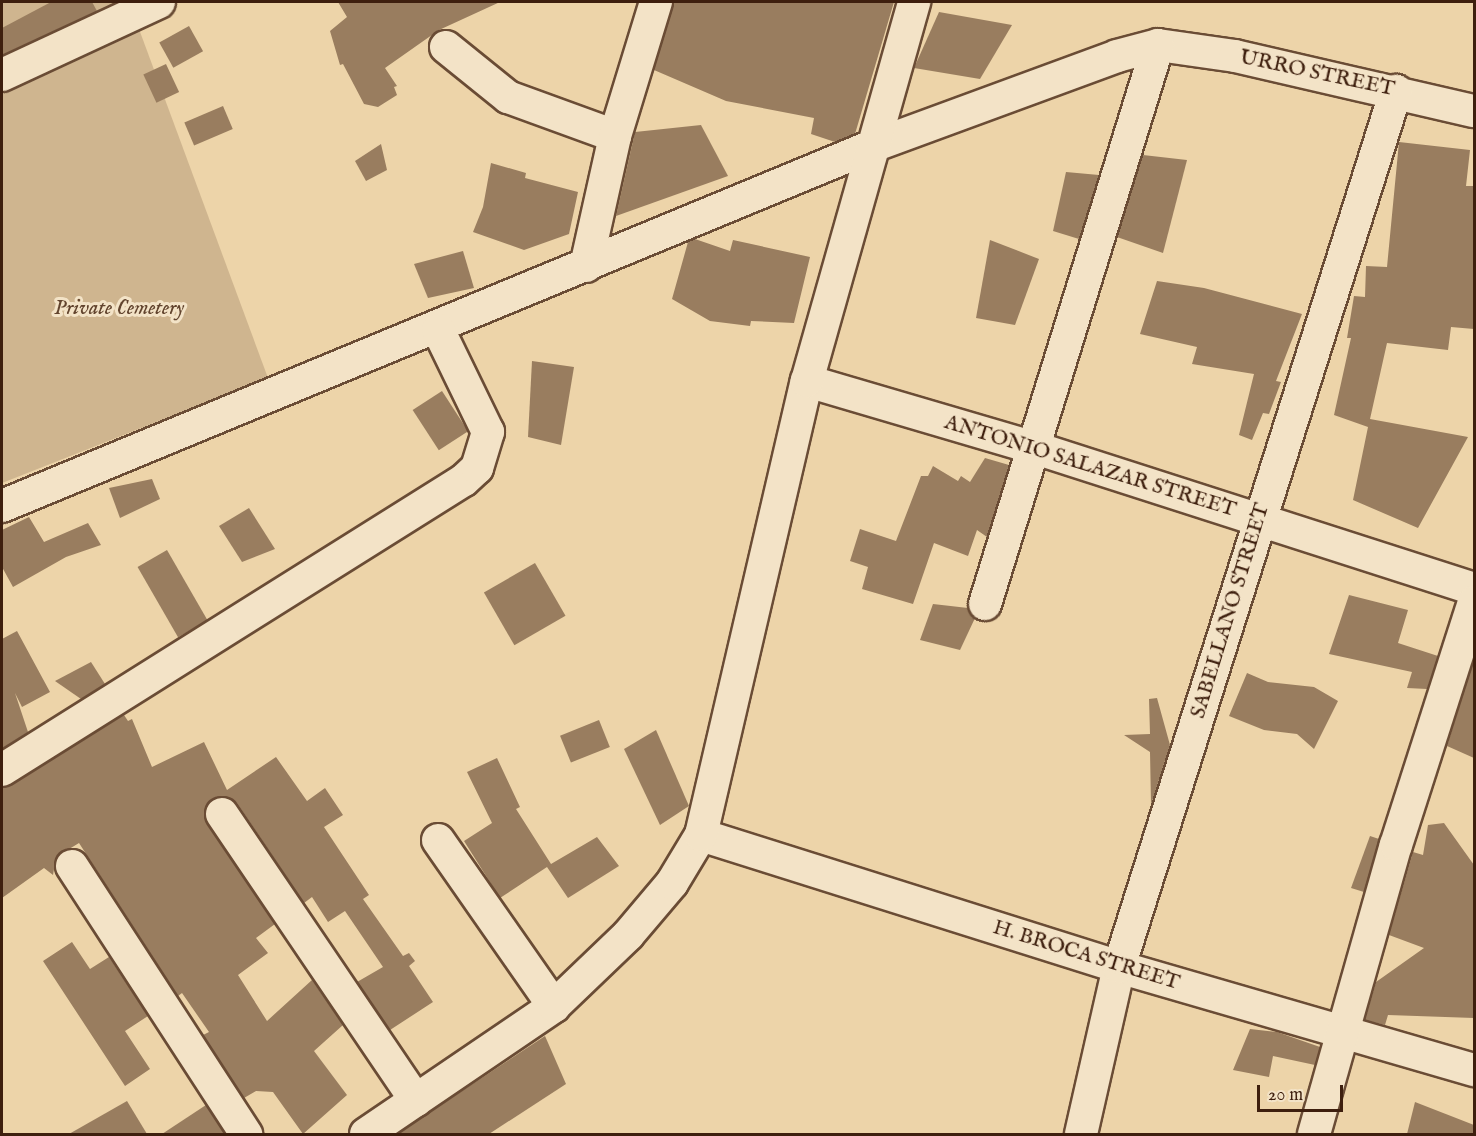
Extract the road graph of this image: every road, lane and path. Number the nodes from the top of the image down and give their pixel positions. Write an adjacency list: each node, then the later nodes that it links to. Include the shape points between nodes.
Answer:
1 (159, 2): 6 (street)
2 (656, 2): 9 (street)
3 (914, 2): 10 (street)
4 (1158, 45): 7 (street, URRO STREET, via 1235,56); 10 (street); 14 (street)
5 (446, 47): 9 (street, via 507,98)
6 (2, 75)
7 (1396, 91): 8 (street, URRO STREET); 16 (street, SABELLANO STREET)
8 (1474, 111)
9 (615, 136): 11 (street)
10 (870, 147): 11 (street); 13 (street)
11 (586, 266): 12 (street)
12 (438, 329): 15 (street); 20 (street, via 488,432 477,468 464,480)
13 (807, 381): 14 (street, ANTONIO SALAZAR STREET); 22 (street)
14 (1035, 448): 16 (street, ANTONIO SALAZAR STREET); 19 (street)
15 (2, 506)
16 (1259, 520): 17 (street, ANTONIO SALAZAR STREET); 25 (street, SABELLANO STREET)
17 (1474, 589)
18 (1474, 602): 27 (street)
19 (985, 604)
20 (2, 770)
21 (222, 814): 29 (street)
22 (701, 835): 25 (street, H. BROCA STREET); 26 (street, via 672,884 628,935)
23 (438, 840): 26 (street)
24 (72, 866): 30 (street)
25 (1119, 968): 27 (street, H. BROCA STREET); 32 (street, SABELLANO STREET)
26 (554, 1006): 29 (street)
27 (1342, 1030): 28 (street, H. BROCA STREET); 33 (street)
28 (1474, 1070)
29 (416, 1101): 31 (street)
30 (246, 1134)
31 (366, 1134)
32 (1081, 1134)
33 (1314, 1134)

